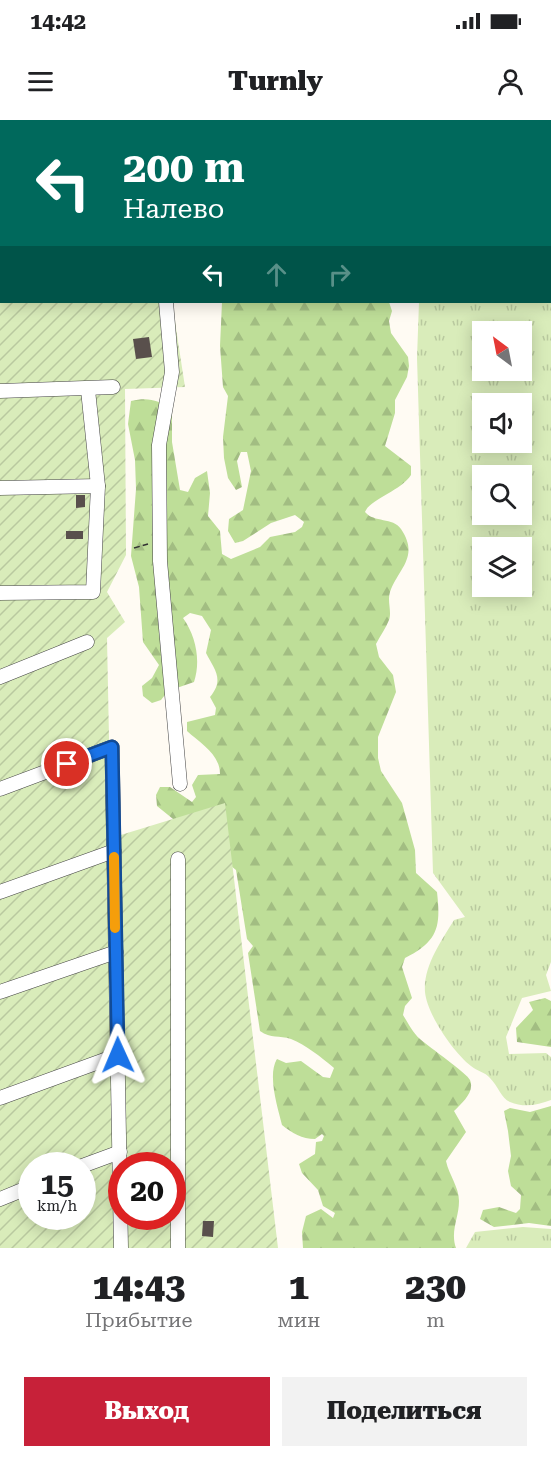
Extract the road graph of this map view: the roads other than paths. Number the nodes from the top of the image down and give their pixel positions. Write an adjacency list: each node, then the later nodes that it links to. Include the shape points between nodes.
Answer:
1 (166, 303): 10 (street, via 172,372 159,445 160,561)
2 (113, 387): 3 (street)
3 (88, 390): 4 (street); 5 (street)
4 (0, 391)
5 (98, 486): 6 (street); 7 (street, via 93,592)
6 (0, 488)
7 (0, 592)
8 (87, 642): 9 (street)
9 (0, 677)
10 (180, 784)
11 (0, 789): 12 (street, via 112,747)
12 (114, 851): 14 (street); 15 (street)
13 (178, 859): 24 (street)
14 (0, 892)
15 (116, 952): 16 (street); 17 (street)
16 (0, 992)
17 (118, 1055): 18 (street); 19 (street)
18 (0, 1098)
19 (120, 1152)
20 (18, 1192): 21 (street)
21 (0, 1199)
22 (121, 1230): 23 (street)
23 (121, 1248)
24 (178, 1248)

